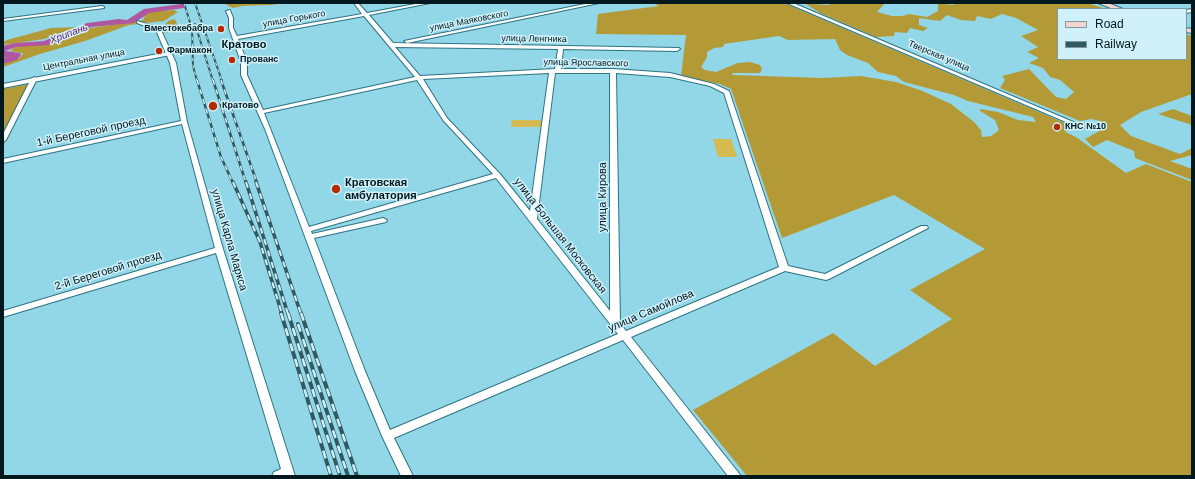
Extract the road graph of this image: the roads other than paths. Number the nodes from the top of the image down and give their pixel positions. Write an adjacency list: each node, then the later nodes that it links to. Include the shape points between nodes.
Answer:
1 (356, 3): 9 (street, улица Большая Московская)
2 (428, 3): 9 (street, улица Горького)
3 (597, 3): 13 (street, улица Маяковского)
4 (789, 3): 24 (street, Тверская улица)
5 (1101, 3): 7 (main road)
6 (102, 7): 10 (street)
7 (1117, 8)
8 (228, 11): 12 (street)
9 (364, 14): 12 (street, улица Горького); 13 (street, улица Большая Московская)
10 (3, 20)
11 (139, 22): 16 (street, улица Карла Маркса, via 158,29)
12 (235, 38): 22 (street, via 244,62 244,75)
13 (391, 45): 14 (street, улица Ленгника); 19 (street, улица Большая Московская)
14 (561, 47): 15 (street, улица Ленгника); 17 (street)
15 (677, 49)
16 (168, 54): 20 (street, Центральная улица); 23 (street, улица Карла Маркса, via 173,63)
17 (555, 71): 18 (street, улица Ярославского); 19 (street, улица Ярославского); 29 (street)
18 (612, 71): 33 (street, улица Ярославского, via 670,75 712,85 727,92); 35 (street, улица Кирова)
19 (419, 78): 22 (street, улица Ярославского); 27 (street, улица Большая Московская, via 446,119)
20 (34, 79): 21 (street, Центральная улица); 25 (street)
21 (3, 86)
22 (261, 112): 31 (street)
23 (184, 122): 26 (street, 1-й Береговой проезд); 32 (street, улица Карла Маркса)
24 (1082, 127)
25 (3, 140)
26 (3, 161)
27 (498, 175): 29 (street, улица Большая Московская); 31 (street)
28 (383, 220): 31 (street)
29 (534, 221): 35 (street, улица Большая Московская)
30 (924, 228): 33 (street, via 826,277)
31 (307, 234): 37 (street)
32 (219, 249): 34 (street, 2-й Береговой проезд); 38 (street, улица Карла Маркса)
33 (784, 268): 36 (street, улица Самойлова)
34 (3, 314)
35 (615, 324): 36 (street, улица Большая Московская)
36 (624, 335): 37 (street, улица Самойлова); 40 (street, улица Большая Московская)
37 (387, 436): 39 (street)
38 (284, 475)
39 (407, 476)
40 (735, 476)

